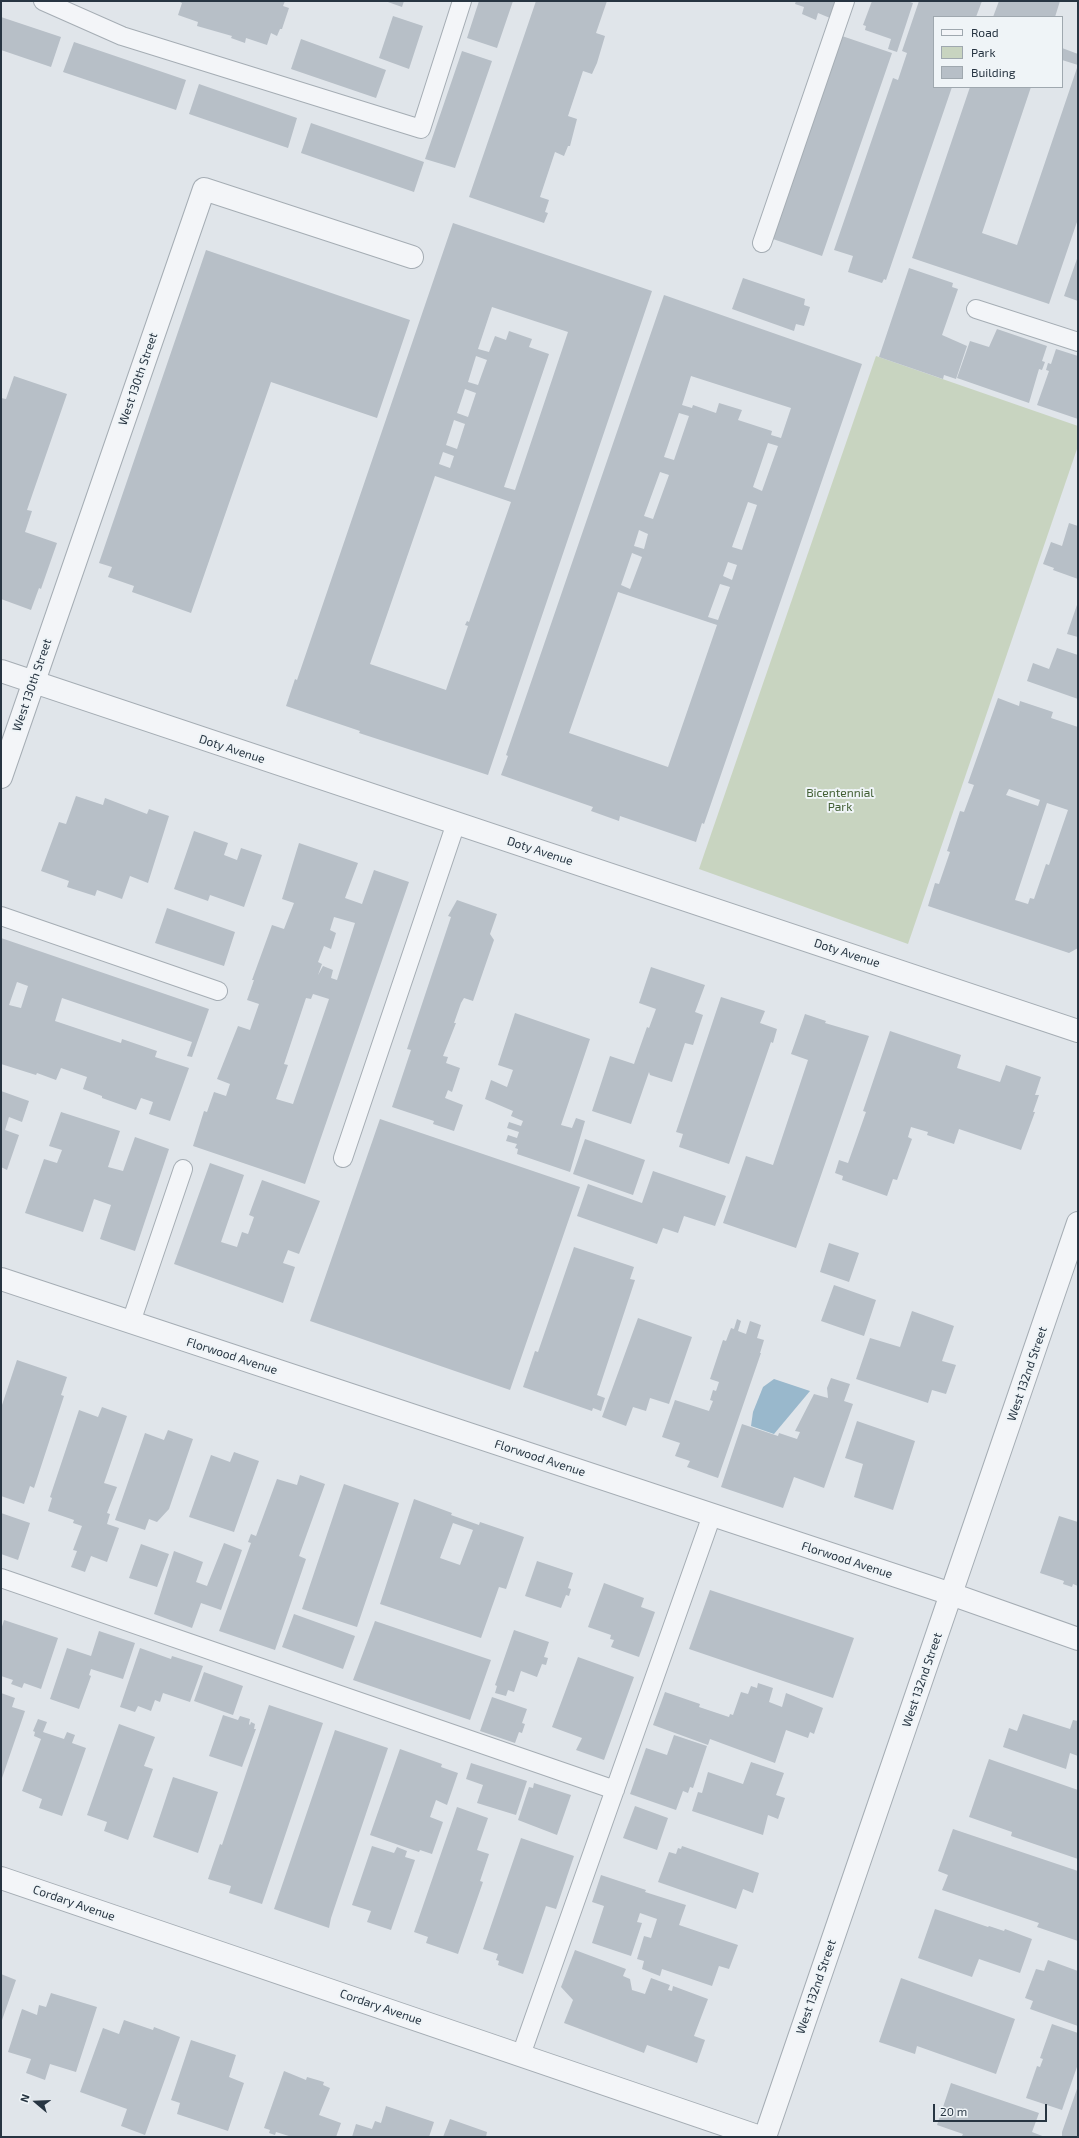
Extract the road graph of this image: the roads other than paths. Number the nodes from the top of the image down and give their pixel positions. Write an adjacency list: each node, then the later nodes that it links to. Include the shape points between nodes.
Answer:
1 (43, 1): 2 (lane, via 122,36 421,128)
2 (462, 1)
3 (845, 1): 4 (lane)
4 (762, 243)
5 (412, 257): 9 (street, West 130th Street, via 204,189)
6 (976, 309): 7 (lane)
7 (1078, 342)
8 (1, 671): 9 (street, Doty Avenue)
9 (33, 682): 10 (street, West 130th Street); 11 (street, Doty Avenue)
10 (1, 777)
11 (456, 823): 14 (street, Doty Avenue); 15 (lane)
12 (1, 916): 13 (lane)
13 (218, 991)
14 (1078, 1031)
15 (343, 1158)
16 (183, 1169): 19 (lane)
17 (1078, 1223): 22 (street, West 132nd Street)
18 (1, 1279): 19 (street, Florwood Avenue)
19 (131, 1322): 20 (street, Florwood Avenue)
20 (712, 1515): 22 (street, Florwood Avenue); 24 (lane)
21 (1, 1578): 24 (lane)
22 (951, 1594): 23 (street, Florwood Avenue); 28 (street, West 132nd Street)
23 (1078, 1638)
24 (615, 1790): 26 (lane)
25 (1, 1878): 26 (street, Cordary Avenue)
26 (521, 2055): 27 (street, Cordary Avenue)
27 (760, 2137)
28 (765, 2137)

